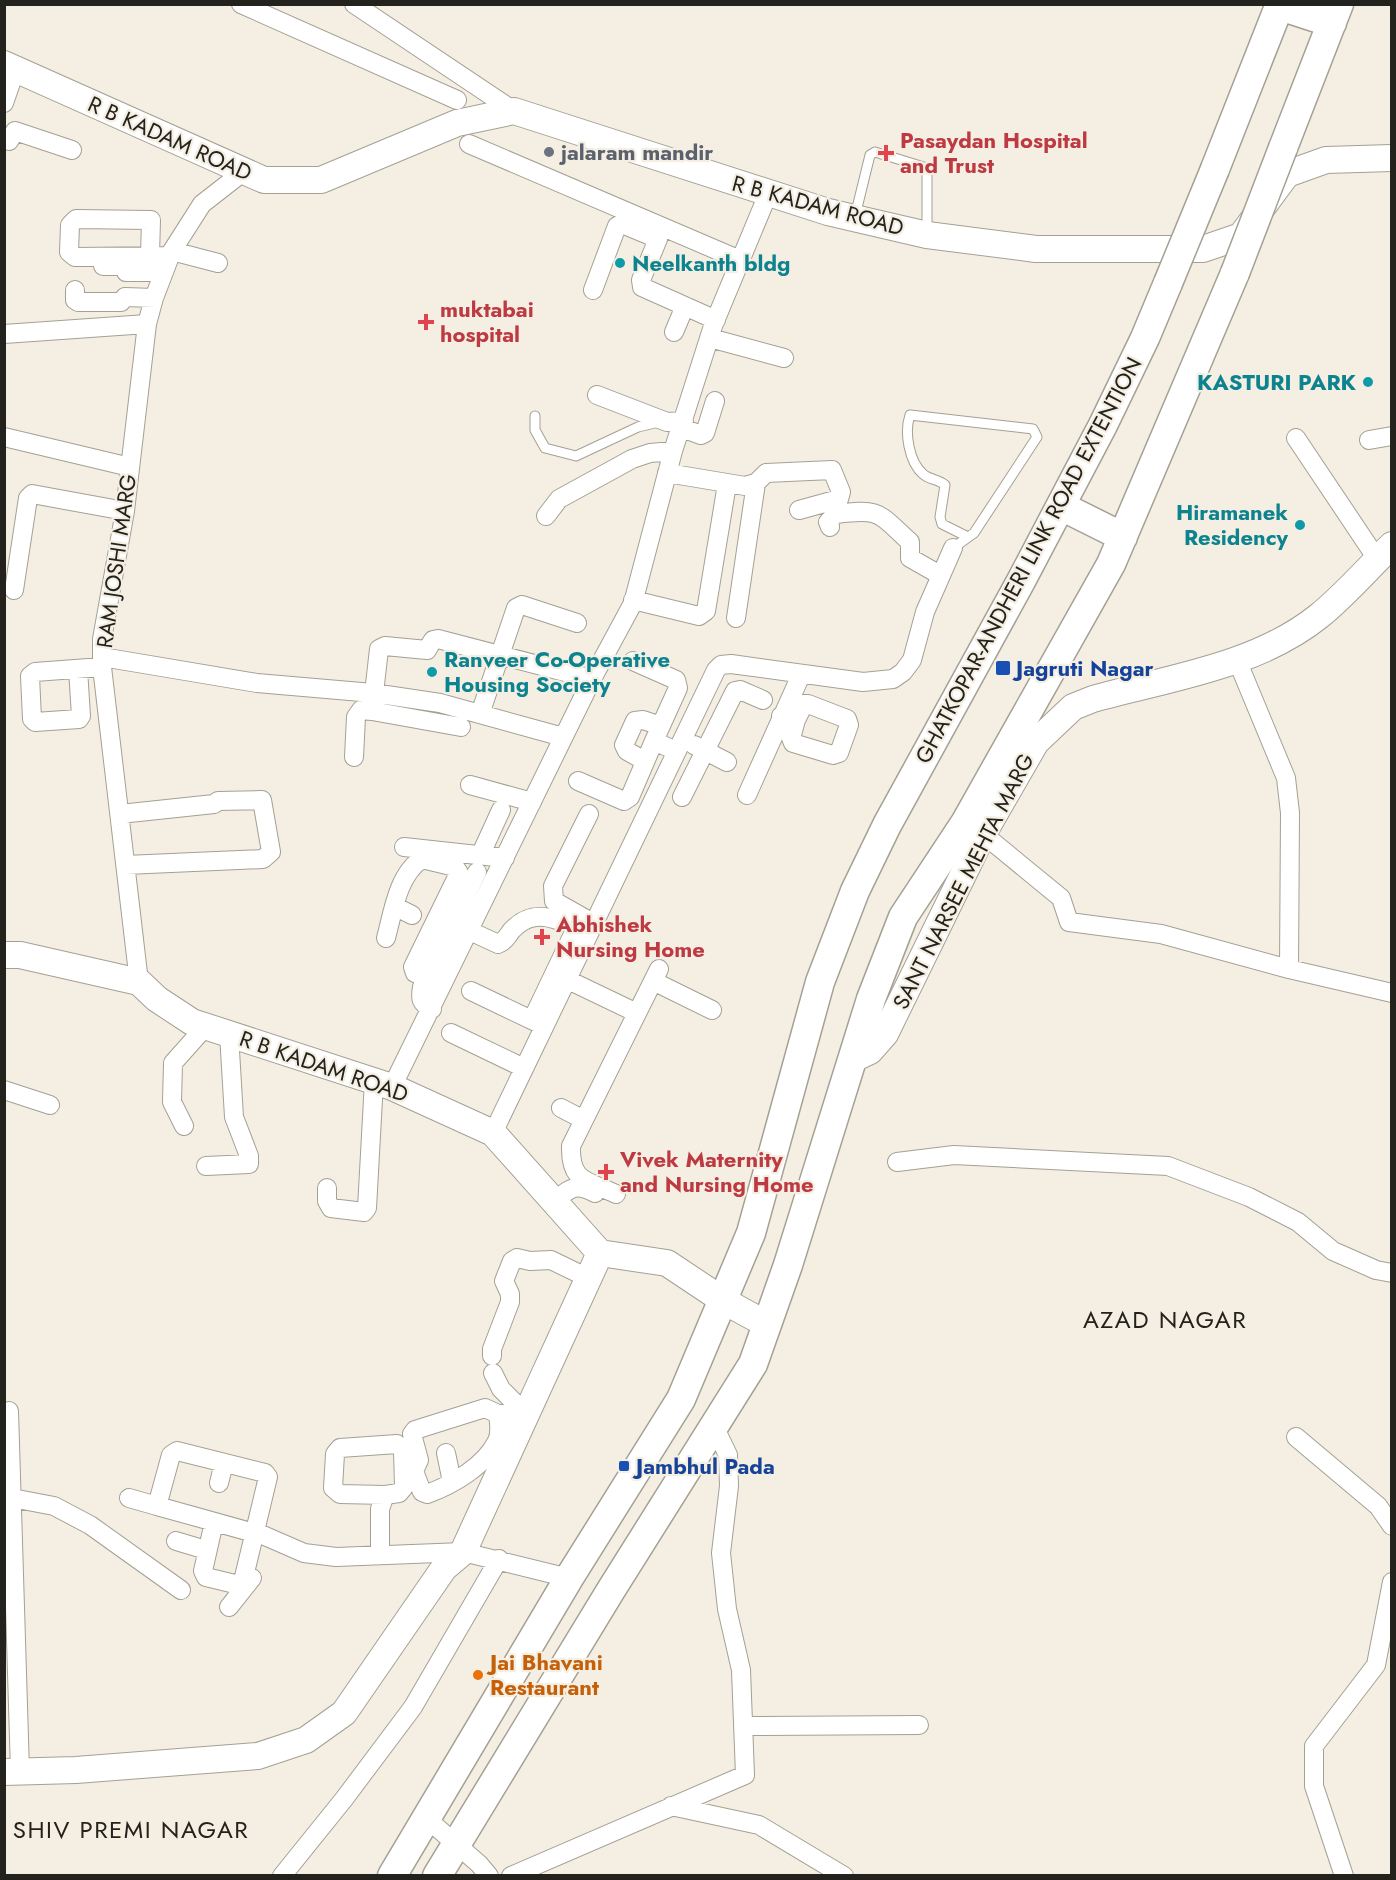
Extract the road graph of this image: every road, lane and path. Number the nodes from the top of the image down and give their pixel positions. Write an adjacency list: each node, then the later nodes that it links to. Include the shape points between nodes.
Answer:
1 (241, 4): 9 (street)
2 (354, 4): 6 (street)
3 (1280, 5): 4 (main road); 49 (main road, GHATKOPAR-ANDHERI LINK ROAD EXTENTION, bridge, via 1145,338)
4 (1335, 14): 55 (main road, bridge, via 1235,273)
5 (10, 66): 7 (street); 13 (street, R B KADAM ROAD)
6 (467, 82): 8 (street); 9 (street)
7 (4, 103)
8 (514, 111): 9 (street, R B KADAM ROAD); 14 (street, R B KADAM ROAD)
9 (461, 122): 13 (street, R B KADAM ROAD, via 321,180 264,180); 21 (street)
10 (7, 143): 11 (street, via 15,130)
11 (72, 150)
12 (1392, 158): 16 (street, R B KADAM ROAD, via 1326,160 1287,174 1241,236 1203,249 1036,249)
13 (243, 172): 19 (street, RAM JOSHI MARG, via 202,204)
14 (768, 194): 15 (street, R B KADAM ROAD); 21 (street)
15 (854, 218): 16 (street, R B KADAM ROAD); 16 (lane, via 870,155 875,152 927,168)
16 (927, 234)
17 (658, 239): 20 (street); 26 (street, via 622,224 617,226); 29 (street, via 641,280 642,287)
18 (150, 256): 18 (street, via 75,257 69,252 70,225 76,219 151,220); 19 (street)
19 (168, 260): 22 (street); 24 (street); 28 (street, RAM JOSHI MARG)
20 (707, 260)
21 (740, 260): 30 (street)
22 (218, 263)
23 (76, 269): 24 (street, via 124,266)
24 (126, 272): 27 (street)
25 (75, 290): 27 (street, via 78,302 121,302)
26 (593, 290)
27 (125, 297): 28 (street)
28 (154, 298): 31 (street, RAM JOSHI MARG)
29 (685, 306): 30 (street); 32 (street)
30 (716, 320): 34 (street)
31 (147, 324): 33 (street); 45 (street, RAM JOSHI MARG)
32 (674, 332)
33 (4, 334)
34 (710, 338): 35 (street); 36 (street)
35 (784, 358)
36 (692, 394): 39 (street); 39 (street, via 722,403 701,435)
37 (597, 395): 39 (street)
38 (536, 416): 39 (lane, via 534,429 545,448 576,456 638,428)
39 (678, 424): 44 (street)
40 (1392, 436): 43 (street)
41 (4, 437): 45 (street)
42 (1296, 438): 57 (street)
43 (1369, 440)
44 (673, 451): 46 (street); 52 (street, via 632,459 559,499)
45 (130, 467): 51 (street, RAM JOSHI MARG)
46 (667, 473): 48 (street); 60 (street)
47 (756, 483): 48 (street); 50 (street, via 765,473 832,470 841,492 839,499); 61 (street)
48 (727, 484): 60 (street, via 706,611 699,616)
49 (1061, 506): 55 (main road); 132 (main road, GHATKOPAR-ANDHERI LINK ROAD EXTENTION, via 855,891 820,982)
50 (800, 510)
51 (125, 512): 59 (street, via 32,494 28,498); 66 (street, RAM JOSHI MARG, via 102,639)
52 (546, 516)
53 (830, 526): 58 (street, via 828,522 836,514 877,512 910,542 910,558)
54 (968, 537): 54 (lane, via 942,524 945,485 926,477 914,465 906,426 910,415 1033,429 1037,437); 56 (lane)
55 (1123, 537): 117 (main road, via 991,777 903,917 870,999)
56 (953, 548): 58 (street)
57 (1384, 552): 64 (street, SANT NARSEE MEHTA MARG, via 1319,616 1277,644)
58 (940, 575): 68 (street, via 912,660 903,672 878,682)
59 (15, 590)
60 (633, 600): 69 (street)
61 (736, 618)
62 (577, 623): 63 (street, via 522,605 516,608)
63 (501, 655): 69 (street); 70 (street, via 438,639 427,650 385,646 379,649); 75 (street)
64 (1237, 660): 94 (street, SANT NARSEE MEHTA MARG, via 1073,707 1036,742); 105 (street, via 1286,778 1290,813)
65 (633, 661): 79 (street, via 676,680 678,688)
66 (102, 662): 67 (street); 70 (street, via 257,683); 92 (street, RAM JOSHI MARG)
67 (78, 669)
68 (801, 675): 81 (street, via 721,665); 88 (street, via 789,718)
69 (592, 679): 80 (street)
70 (373, 693): 71 (street); 74 (street)
71 (409, 698): 73 (street); 76 (street)
72 (764, 700): 82 (street, via 740,690 735,692)
73 (440, 703): 75 (street); 77 (street)
74 (372, 711): 76 (street); 83 (street, via 361,710 356,717)
75 (480, 714): 80 (street)
76 (406, 717): 77 (street)
77 (438, 723): 78 (street)
78 (461, 727)
79 (657, 734): 81 (street); 84 (street); 84 (street, via 643,720 636,721 624,745)
80 (563, 737): 90 (street)
81 (678, 745): 82 (street); 101 (street)
82 (704, 750): 85 (street); 89 (street)
83 (354, 757)
84 (645, 761): 86 (street, via 630,797 624,801)
85 (727, 762)
86 (578, 781)
87 (470, 785): 90 (street)
88 (747, 795)
89 (682, 797)
90 (532, 802): 96 (street)
91 (501, 810): 97 (street)
92 (120, 814): 98 (street, RAM JOSHI MARG); 98 (street, via 218,801 262,800 271,852 263,859)
93 (589, 814): 101 (street, via 552,895 554,901)
94 (983, 834): 105 (street, via 1061,898 1069,922 1161,934); 117 (street, SANT NARSEE MEHTA MARG, via 885,1034 870,1051)
95 (404, 847): 97 (street)
96 (505, 858): 97 (street); 102 (street)
97 (478, 864): 106 (street)
98 (126, 865): 108 (street, RAM JOSHI MARG)
99 (394, 906): 100 (street); 103 (street); 106 (street, via 401,885 422,859 455,867 459,873 413,967 415,973)
100 (412, 915)
101 (593, 923): 107 (street)
102 (470, 931): 111 (street); 114 (street, via 498,944 504,942 513,928 534,916 548,916 568,926)
103 (386, 938)
104 (4, 955): 108 (street, R B KADAM ROAD, via 20,955)
105 (1289, 969): 110 (street)
106 (427, 977): 111 (street, via 420,999)
107 (566, 979): 113 (street); 114 (street)
108 (139, 982): 115 (street, R B KADAM ROAD, via 192,1022)
109 (471, 991): 114 (street)
110 (1392, 993)
111 (432, 1009): 119 (street)
112 (712, 1010): 113 (street, via 656,975)
113 (637, 1013): 123 (street)
114 (538, 1023): 118 (street)
115 (217, 1030): 119 (street, R B KADAM ROAD); 124 (street, via 173,1063 172,1102); 127 (street, via 234,1117 249,1164)
116 (451, 1033): 118 (street)
117 (853, 1059): 134 (main road)
118 (524, 1068): 125 (street)
119 (383, 1084): 125 (street, R B KADAM ROAD); 129 (street, via 367,1208 364,1212 331,1208)
120 (4, 1090): 121 (street)
121 (50, 1105)
122 (561, 1108): 123 (street)
123 (584, 1120): 128 (street, via 571,1146 570,1164)
124 (184, 1126)
125 (493, 1133): 131 (street, R B KADAM ROAD)
126 (897, 1162): 135 (street, via 954,1155 1168,1166 1249,1197 1298,1222 1333,1251)
127 (207, 1166)
128 (579, 1182): 130 (street); 131 (street)
129 (327, 1188)
130 (607, 1194)
131 (552, 1203): 133 (street, R B KADAM ROAD)
132 (746, 1250): 134 (main road); 137 (main road, GHATKOPAR-ANDHERI LINK ROAD EXTENTION)
133 (600, 1254): 136 (street); 137 (street, via 668,1263)
134 (788, 1264): 138 (main road)
135 (1392, 1273)
136 (588, 1278): 141 (street); 141 (street, via 551,1260 512,1261 504,1281 510,1302 492,1349 493,1364 501,1389)
137 (724, 1301): 138 (street); 160 (main road, GHATKOPAR-ANDHERI LINK ROAD EXTENTION, via 681,1399)
138 (766, 1324): 142 (main road, via 753,1364)
139 (9, 1411): 149 (street)
140 (498, 1414): 141 (street); 146 (street, via 496,1443 482,1460); 146 (street, via 485,1408 412,1434 419,1460 414,1471 422,1492 427,1494)
141 (526, 1414): 157 (street)
142 (714, 1426): 166 (street, via 728,1455 729,1486 721,1553 727,1609 741,1670); 170 (main road)
143 (1296, 1437): 153 (street, via 1378,1506)
144 (446, 1453): 146 (street)
145 (224, 1463): 147 (street); 151 (street, via 177,1451 171,1455); 154 (street, via 268,1477)
146 (452, 1482)
147 (219, 1483)
148 (386, 1495): 158 (street, via 380,1509)
149 (12, 1498): 162 (street, via 54,1506 90,1525); 167 (street)
150 (129, 1498): 151 (street)
151 (157, 1506): 152 (street)
152 (214, 1522): 154 (street); 156 (street)
153 (1392, 1526)
154 (260, 1534): 156 (street, via 239,1585 206,1577); 158 (street, via 304,1553 336,1557); 163 (street, via 254,1575)
155 (176, 1541): 156 (street)
156 (206, 1550)
157 (463, 1552): 158 (street); 159 (street); 167 (street, via 444,1568 344,1713 306,1740 258,1756)
158 (380, 1555)
159 (499, 1559): 160 (street); 171 (street, via 413,1707)
160 (569, 1578): 169 (main road, GHATKOPAR-ANDHERI LINK ROAD EXTENTION)
161 (1392, 1582): 164 (street)
162 (181, 1590)
163 (229, 1607)
164 (1384, 1664): 177 (street, via 1314,1746 1314,1786)
165 (919, 1725): 166 (street)
166 (743, 1726): 168 (street, via 745,1775)
167 (12, 1772)
168 (671, 1806): 175 (street); 176 (street, via 759,1825)
169 (426, 1818): 170 (street); 172 (main road, GHATKOPAR-ANDHERI LINK ROAD EXTENTION)
170 (456, 1844): 173 (main road); 174 (street)
171 (282, 1875)
172 (392, 1875)
173 (437, 1875)
174 (489, 1875)
175 (511, 1875)
176 (844, 1875)
177 (1344, 1875)

